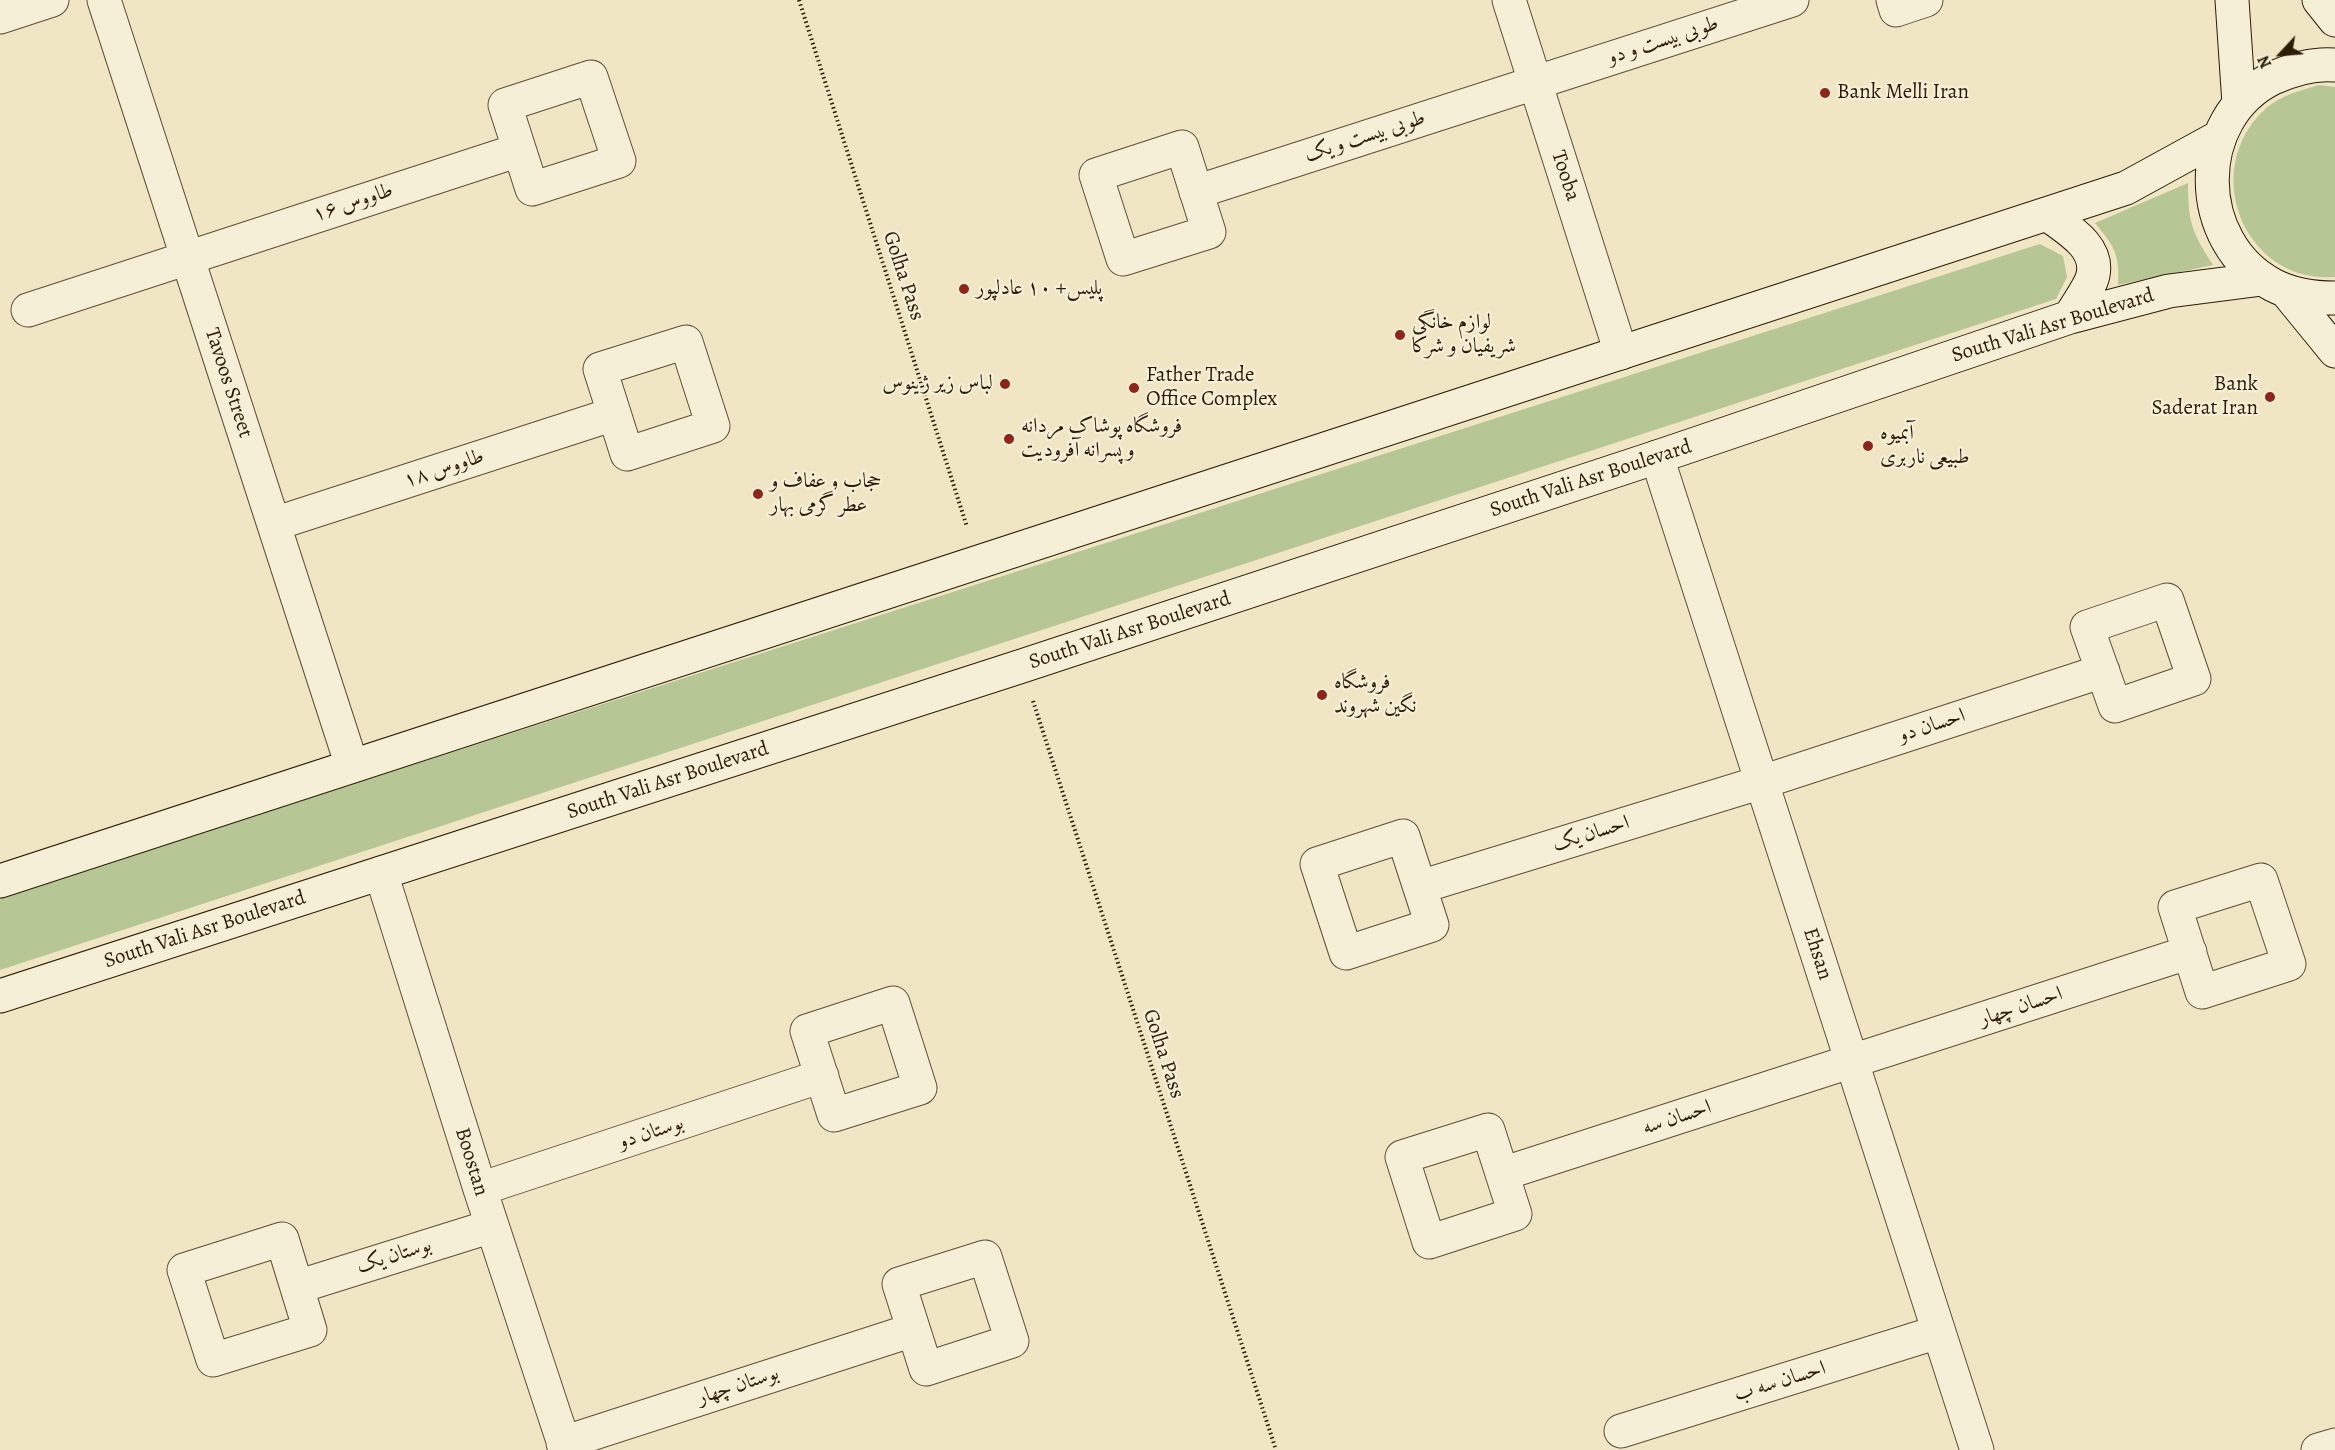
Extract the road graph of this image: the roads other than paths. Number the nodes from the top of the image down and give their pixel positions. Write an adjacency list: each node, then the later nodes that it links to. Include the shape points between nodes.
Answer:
1 (52, 0): 9 (street)
2 (104, 0): 18 (street, Tavoos Street)
3 (1509, 0): 12 (street, Tooba)
4 (1792, 0): 12 (street, طوبی بیست و دو)
5 (1893, 0): 6 (street, via 1896,10)
6 (1926, 0)
7 (2232, 0): 13 (street)
8 (2319, 0): 10 (street)
9 (0, 17)
10 (2335, 20)
11 (2335, 65): 13 (street, via 2290,70 2263,83)
12 (1535, 83): 16 (street, طوبی بیست و یک); 24 (street, Tooba)
13 (2239, 104): 14 (street)
14 (2219, 137): 17 (street, via 2126,188); 19 (street, via 2211,168 2212,200 2221,230 2239,257)
15 (519, 150): 18 (street, طاووس ۱۶)
16 (1196, 192)
17 (2048, 214): 22 (street, via 2081,239 2092,258 2093,276); 24 (street)
18 (187, 257): 21 (street, طاووس ۱۶); 27 (street, Tavoos Street)
19 (2274, 285): 20 (street, via 2315,298); 22 (street, South Vali Asr Boulevard, via 2169,291); 23 (street)
20 (2335, 298)
21 (28, 310)
22 (2070, 317): 26 (street, South Vali Asr Boulevard)
23 (2335, 351)
24 (1621, 353): 29 (street)
25 (614, 414): 27 (street, طاووس ۱۸)
26 (1657, 457): 30 (street, Ehsan); 31 (street, South Vali Asr Boulevard)
27 (274, 524): 29 (street, Tavoos Street)
28 (2103, 671): 30 (street, احسان دو)
29 (352, 766): 32 (street)
30 (1762, 782): 33 (street, احسان یک); 36 (street, Ehsan)
31 (381, 873): 35 (street, South Vali Asr Boulevard); 39 (street, Boostan)
32 (0, 881)
33 (1420, 887)
34 (2190, 952): 36 (street, احسان چهار)
35 (0, 996)
36 (1852, 1062): 38 (street, احسان سه); 43 (street, Ehsan)
37 (822, 1076): 39 (street, بوستان دو)
38 (1502, 1174)
39 (480, 1189): 40 (street, Boostan)
40 (492, 1226): 41 (street, بوستان یک); 46 (street, Boostan)
41 (297, 1287)
42 (913, 1330): 46 (street, بوستان چهار)
43 (1938, 1332): 44 (street, احسان سه ب); 47 (street, Ehsan)
44 (1621, 1431)
45 (2335, 1445): 48 (street)
46 (564, 1447)
47 (1977, 1450)
48 (2319, 1450)

